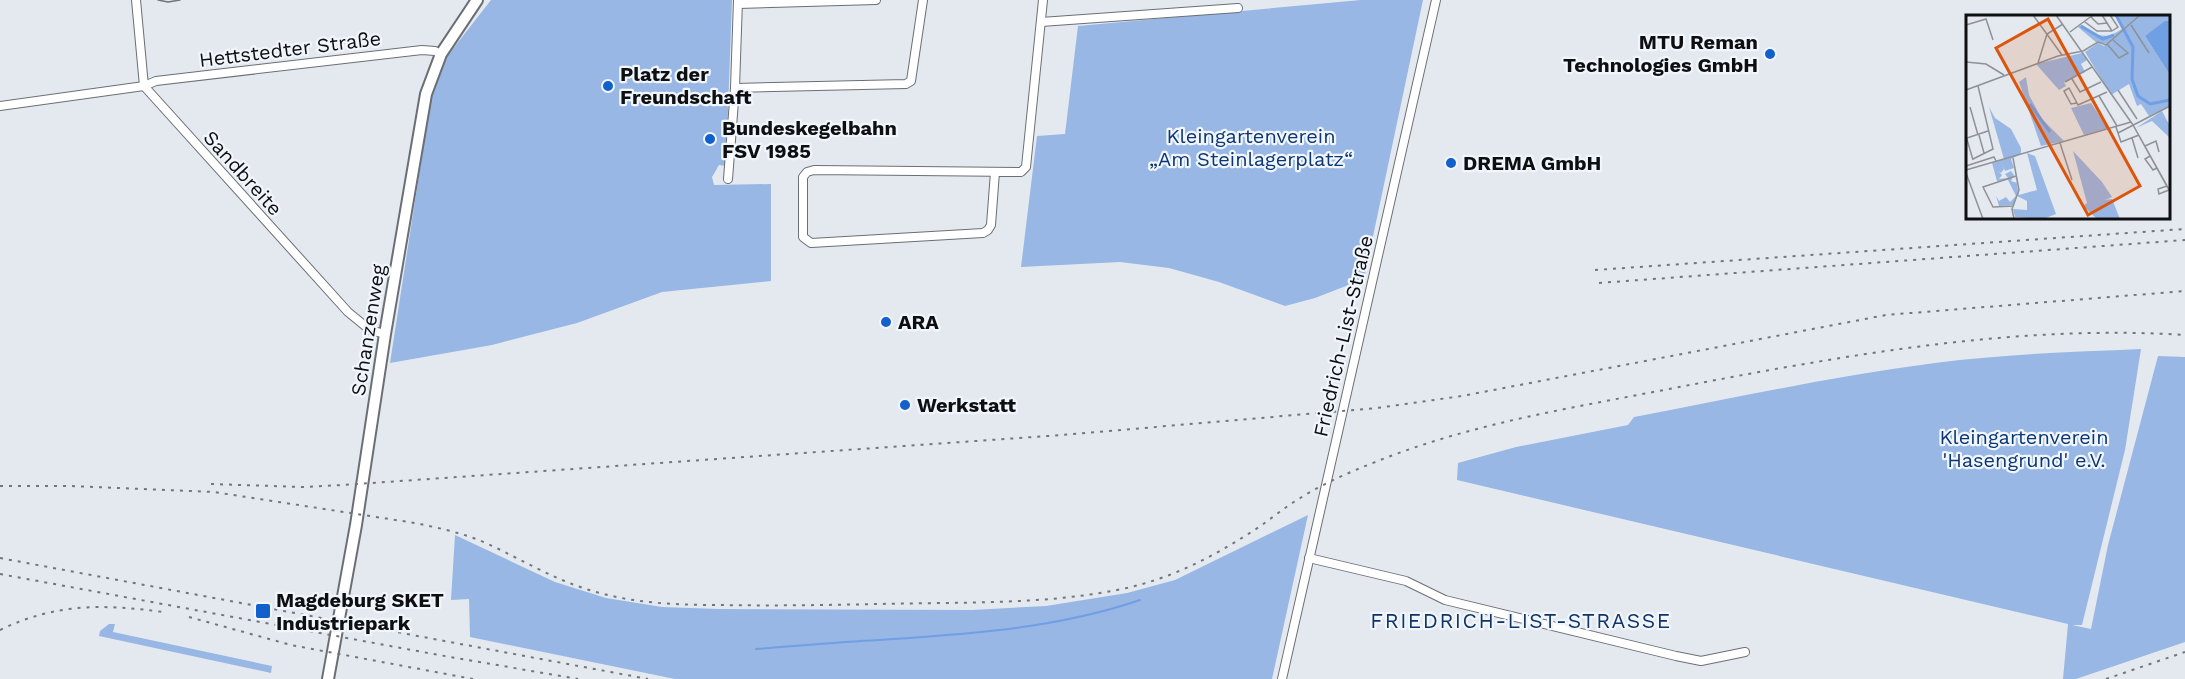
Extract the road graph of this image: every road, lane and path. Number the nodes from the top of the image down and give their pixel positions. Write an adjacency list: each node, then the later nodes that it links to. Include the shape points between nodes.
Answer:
1 (477, 0): 10 (main road, Schanzenweg)
2 (876, 0): 7 (street)
3 (923, 0): 12 (street, via 909,83)
4 (1043, 0): 9 (street)
5 (1436, 0): 17 (street, Friedrich-List-Straße)
6 (136, 1): 11 (street)
7 (738, 2): 12 (street)
8 (1238, 8): 9 (street)
9 (1041, 22): 14 (street, via 1026,167 1021,172)
10 (441, 54): 11 (street, Hettstedter Straße, via 430,50 391,54 156,81); 16 (main road, Schanzenweg, via 424,103)
11 (144, 86): 13 (street, Hettstedter Straße); 16 (street, Sandbreite, via 348,312 370,330)
12 (735, 88): 15 (street)
13 (0, 106)
14 (995, 172): 14 (street, via 807,172 803,177 803,237 811,243 983,233 991,225)
15 (728, 179)
16 (385, 334): 19 (main road, Schanzenweg)
17 (1309, 558): 18 (street, via 1406,581 1445,600 1676,656 1701,661); 20 (street, Friedrich-List-Straße)
18 (1745, 652)
19 (328, 679)
20 (1282, 679)

